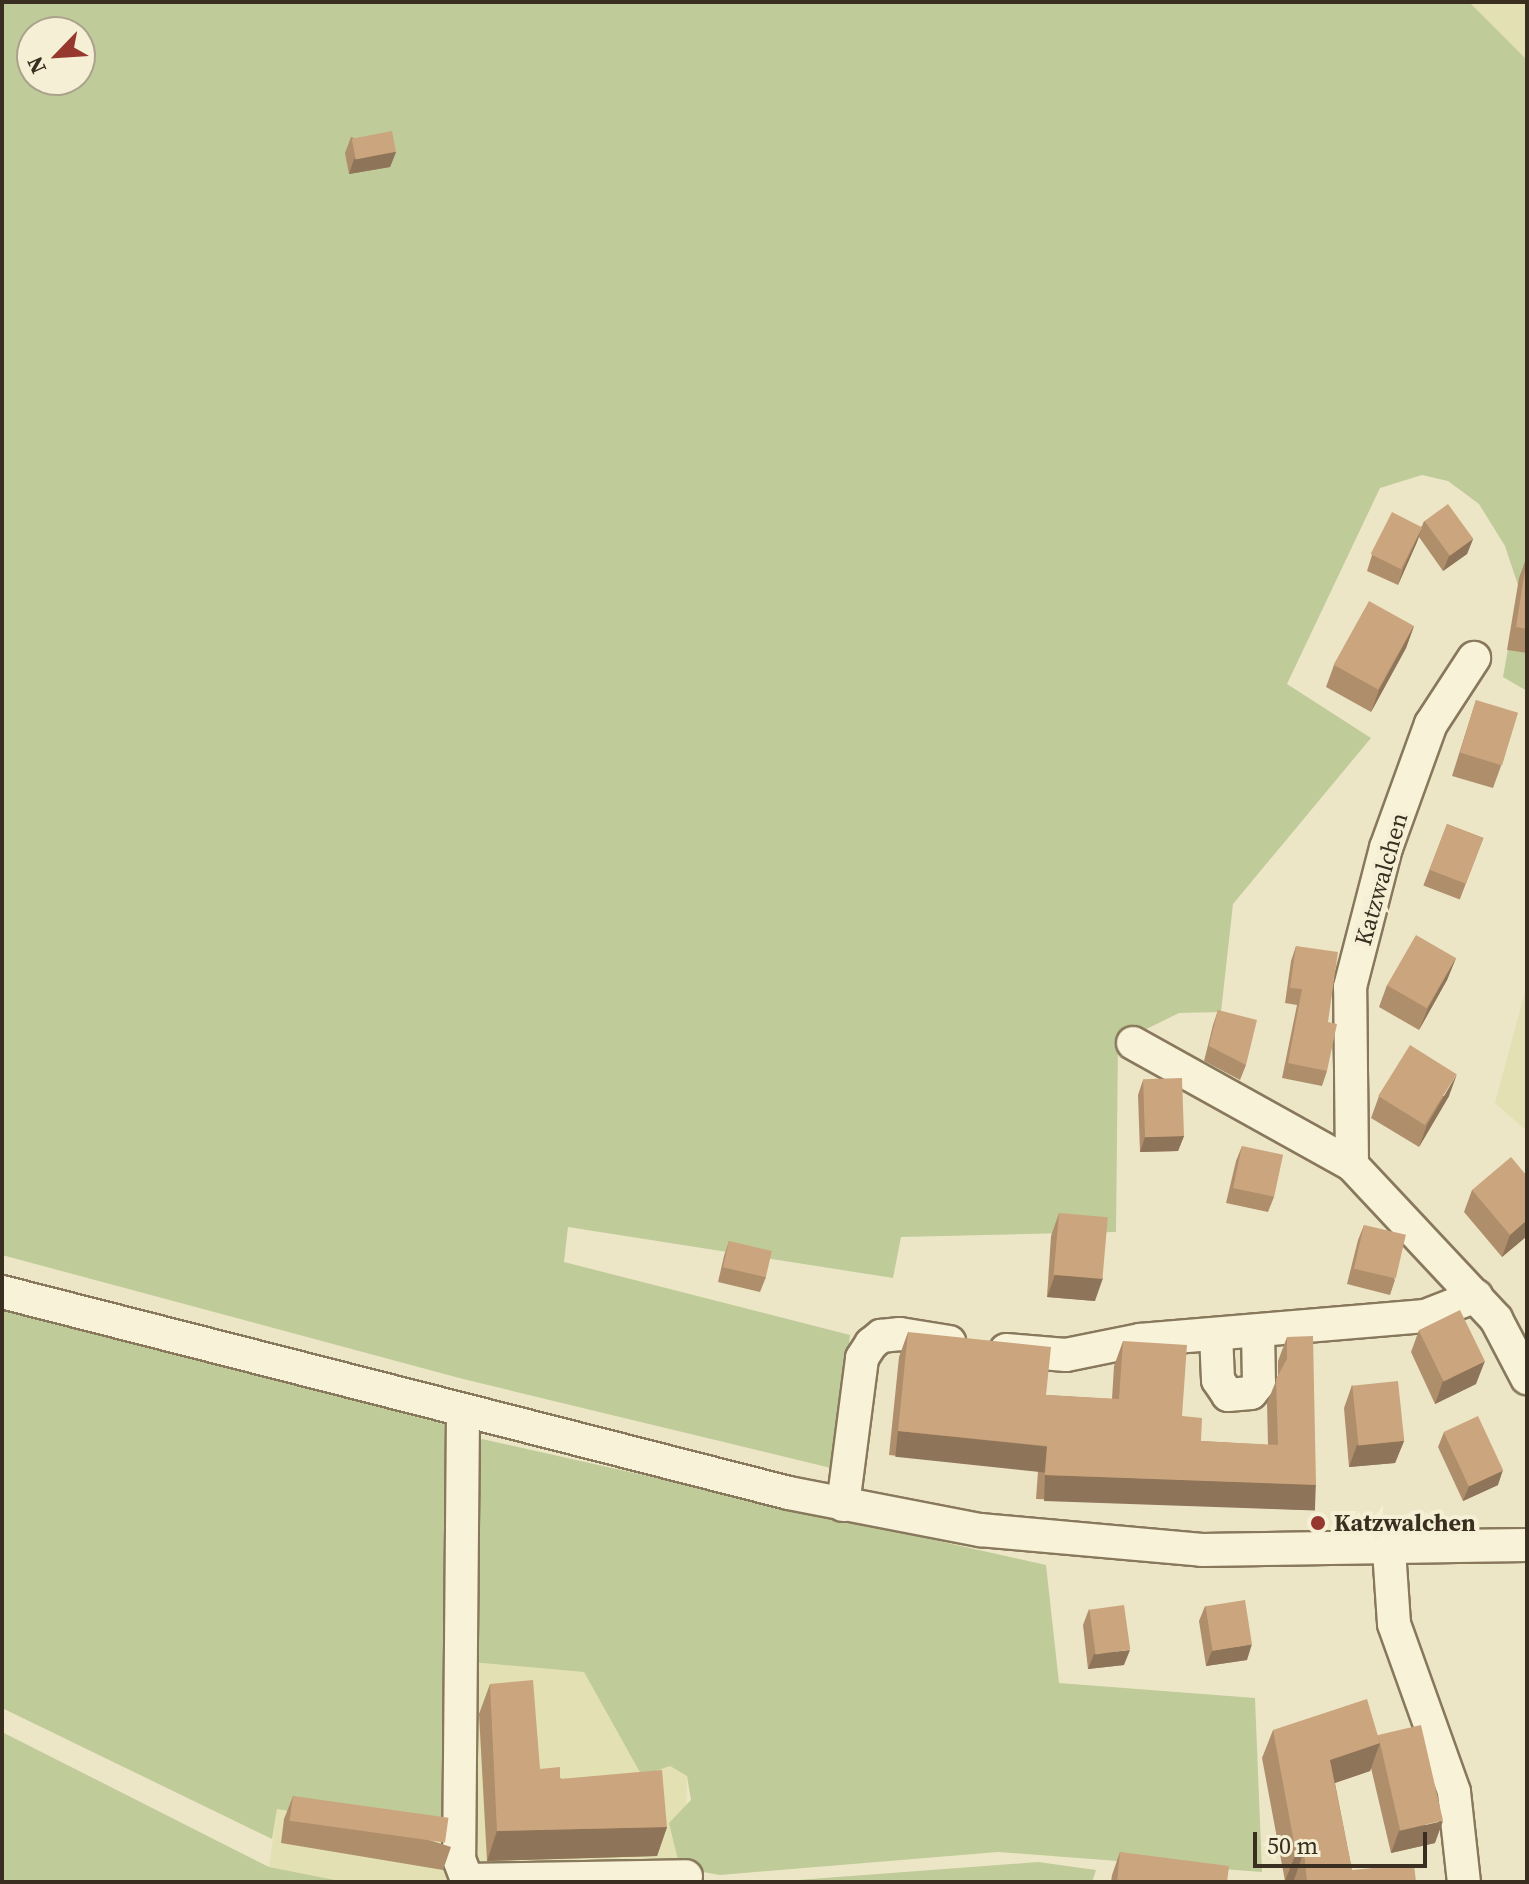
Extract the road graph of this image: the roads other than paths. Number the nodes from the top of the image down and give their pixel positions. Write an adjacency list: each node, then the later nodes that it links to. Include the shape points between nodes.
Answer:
1 (1474, 658): 3 (street, Katzwalchen, via 1431,724 1386,848 1350,987)
2 (1133, 1043): 3 (street)
3 (1352, 1165): 5 (street)
4 (2, 1292): 9 (street)
5 (1476, 1296): 6 (street, via 1425,1316); 8 (street, via 1496,1319)
6 (1258, 1332): 7 (street); 7 (street, via 1259,1383 1251,1393 1228,1395 1218,1380)
7 (1216, 1334): 10 (street, via 1140,1340 1066,1355 881,1336 862,1358)
8 (1527, 1378)
9 (463, 1414): 10 (street); 13 (street, via 459,1859 467,1880)
10 (843, 1505): 12 (street, via 980,1530 1117,1546)
11 (1527, 1545): 12 (street)
12 (1389, 1550): 14 (street, via 1392,1612 1454,1792)
13 (686, 1876)
14 (1464, 1882)

